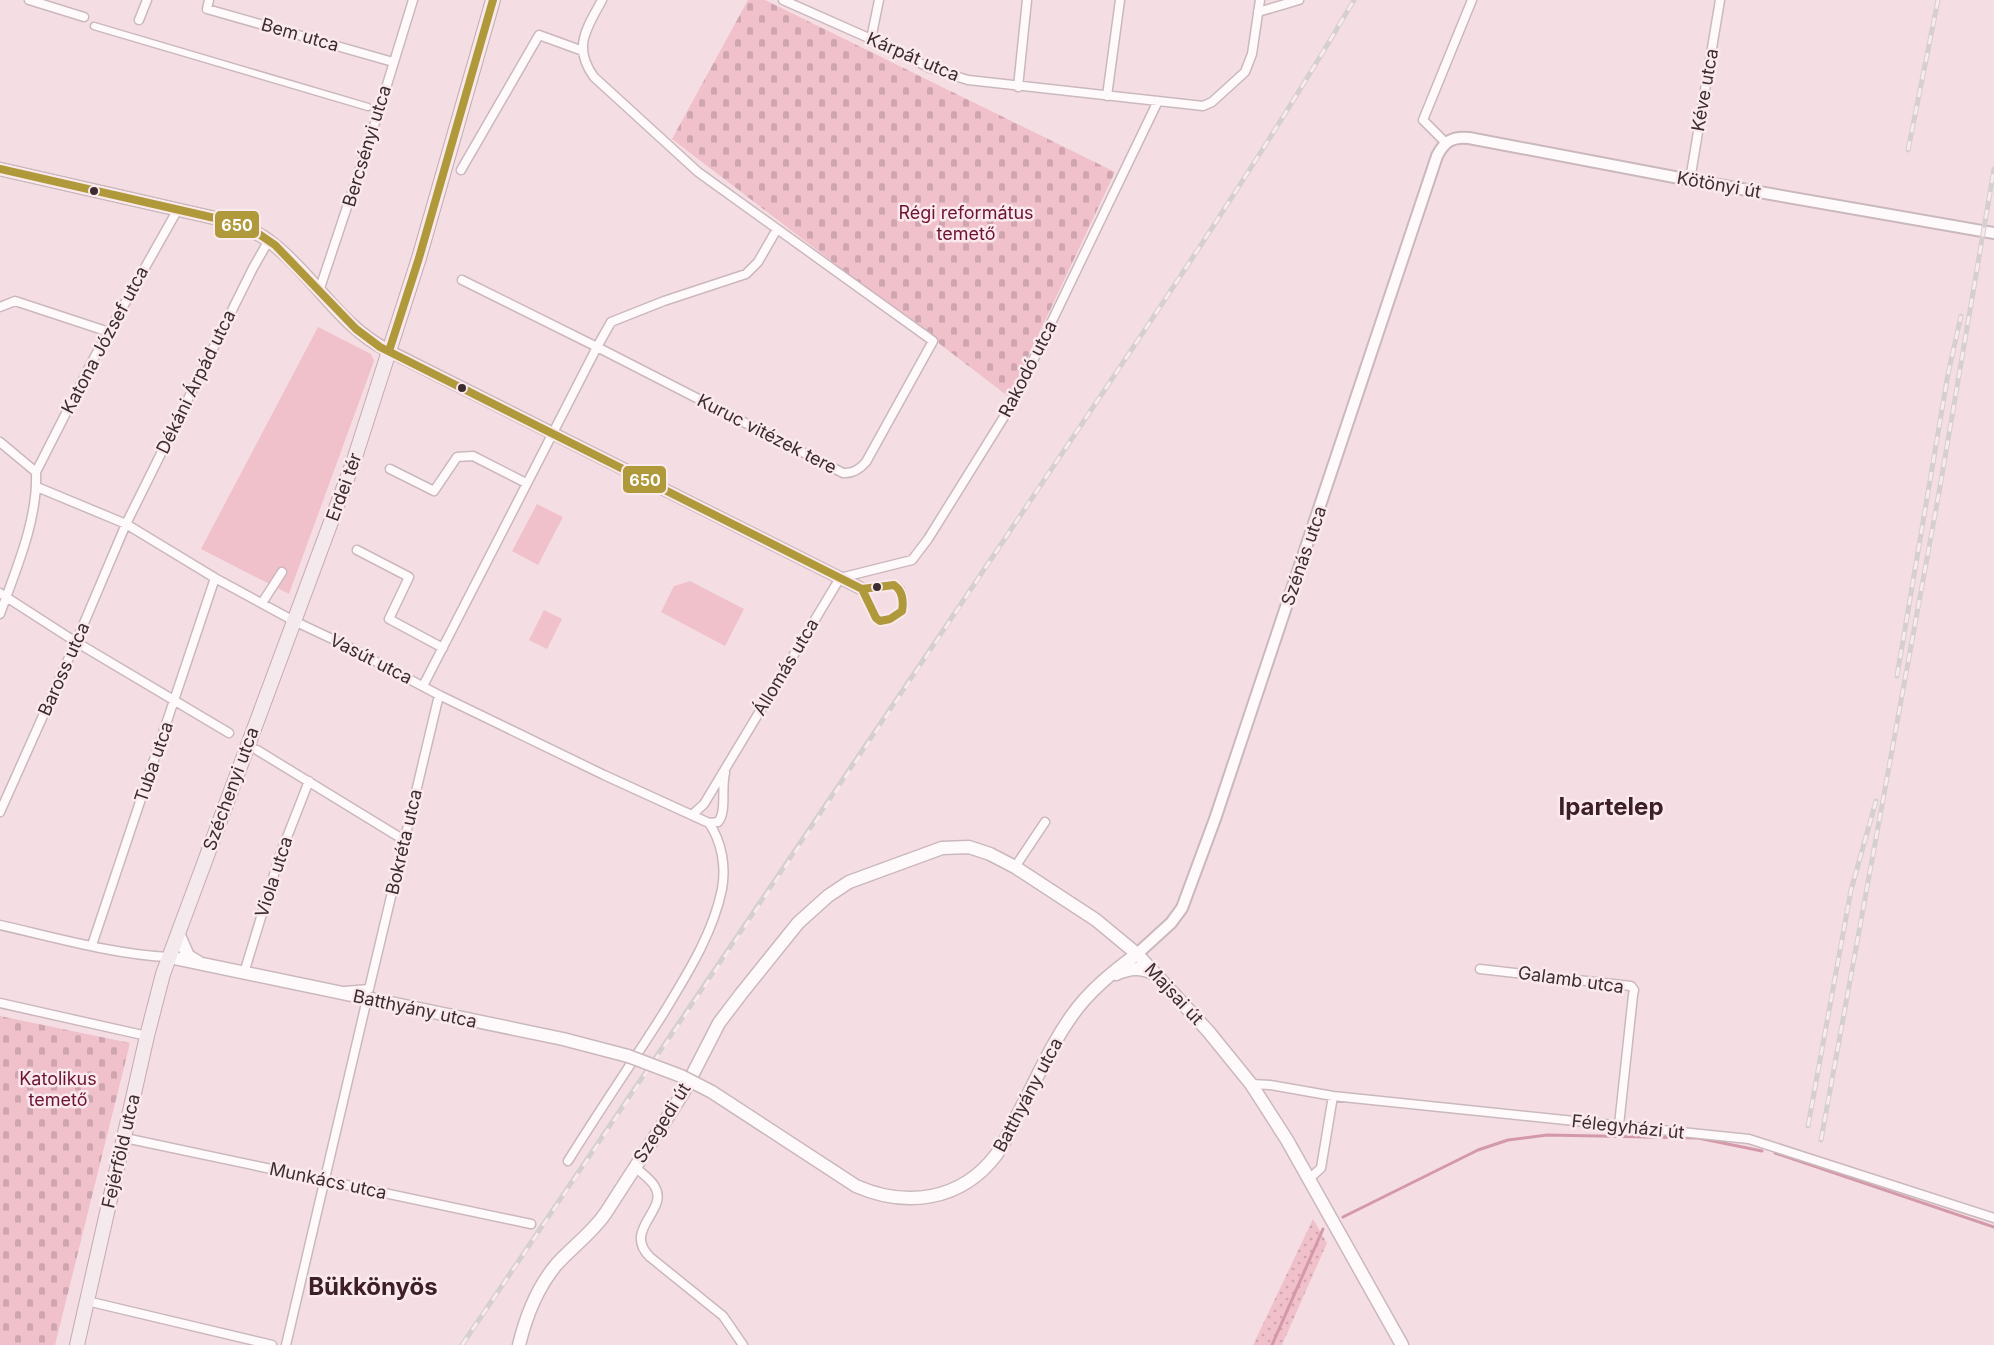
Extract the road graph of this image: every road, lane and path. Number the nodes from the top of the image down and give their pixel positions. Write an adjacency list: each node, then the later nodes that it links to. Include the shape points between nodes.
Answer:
1 (28, 0): 16 (street)
2 (147, 0): 17 (street)
3 (412, 0): 21 (street, Bercsényi utca)
4 (493, 0): 39 (main road)
5 (602, 0): 20 (street, via 586,30)
6 (783, 0): 19 (street, Kárpát utca)
7 (879, 0): 19 (street)
8 (1027, 0): 22 (street)
9 (1120, 0): 23 (street)
10 (1260, 0): 15 (street, Kárpát utca)
11 (1299, 0): 15 (street)
12 (1472, 0): 26 (street, via 1423,120)
13 (1720, 0): 29 (street, Kéve utca)
14 (208, 4): 21 (street, Bem utca)
15 (1258, 12): 24 (street, Kárpát utca, via 1252,54 1241,77 1207,105)
16 (84, 17)
17 (140, 20)
18 (94, 26): 25 (street)
19 (871, 39): 22 (street, Kárpát utca, via 953,76)
20 (583, 51): 28 (street, via 539,35); 31 (street, Kuruc vitézek tere, via 594,77 698,172)
21 (393, 62): 35 (street, Bercsényi utca)
22 (1018, 87): 23 (street, Kárpát utca)
23 (1107, 96): 24 (street, Kárpát utca)
24 (1158, 101): 50 (street, Rakodó utca, via 1012,404 916,556 907,562)
25 (368, 107)
26 (1446, 142): 29 (street, Kötönyi út, via 1469,138); 75 (street, Szénás utca, via 1437,156 1187,899 1171,923)
27 (0, 169): 30 (main road)
28 (461, 170)
29 (1690, 180): 32 (street, Kötönyi út)
30 (178, 209): 33 (main road, via 240,225); 37 (street, Katona József utca)
31 (777, 229): 38 (street, via 758,262 746,274 611,322); 38 (street, Kuruc vitézek tere, via 933,341 866,462 856,471 843,473)
32 (1994, 233)
33 (269, 240): 35 (main road); 46 (street, Dékáni Árpád utca)
34 (462, 280): 38 (street, Kuruc vitézek tere)
35 (319, 291): 39 (main road, via 356,329)
36 (0, 307): 37 (street, via 15,301)
37 (109, 332): 43 (street, Katona József utca)
38 (597, 347): 40 (street)
39 (389, 351): 40 (street); 55 (main road, Erdei tér, via 354,460)
40 (552, 432): 44 (street); 50 (street)
41 (0, 442): 43 (street)
42 (390, 469): 44 (street, Erdei tér, via 434,491 458,457 473,456)
43 (36, 472): 45 (street)
44 (526, 483): 57 (street)
45 (37, 487): 46 (street, Vasút utca); 52 (street, via 25,543)
46 (126, 524): 49 (street, Vasút utca); 56 (street, Baross utca)
47 (357, 550): 57 (street, via 409,577 389,620)
48 (282, 572): 53 (street)
49 (215, 578): 53 (street, Vasút utca); 60 (street, Tuba utca)
50 (840, 578): 51 (street); 63 (street, Állomás utca)
51 (862, 589): 51 (street, via 880,621 902,610 899,587)
52 (3, 594): 54 (street); 56 (street)
53 (262, 603): 55 (street, Vasút utca)
54 (0, 614)
55 (294, 621): 58 (street, Vasút utca); 73 (main road, Széchenyi utca)
56 (76, 642): 60 (street); 65 (street, Baross utca)
57 (443, 648): 58 (street)
58 (423, 686): 59 (street, Vasút utca)
59 (439, 695): 66 (street, Vasút utca); 69 (street, Bokréta utca)
60 (175, 700): 61 (street); 74 (street, Tuba utca)
61 (229, 733)
62 (257, 750): 64 (street)
63 (732, 756): 66 (street, Állomás utca, via 704,804); 68 (street, Állomás utca, via 723,779 722,817)
64 (309, 781): 69 (street); 79 (street, Viola utca, via 280,855)
65 (0, 812)
66 (692, 815): 68 (street, Vasút utca)
67 (1045, 822): 70 (street)
68 (709, 823): 89 (street, via 719,843 723,877 708,930 681,985)
69 (404, 840): 82 (street, Bokréta utca)
70 (1015, 867): 71 (main road, Majsai út, via 969,847 942,848 849,882); 75 (main road, Majsai út, via 1096,920)
71 (817, 906): 90 (main road, Szegedi út, via 798,923 729,1008 683,1093)
72 (0, 925): 74 (street, Batthyány utca)
73 (178, 933): 76 (main road, Széchenyi utca); 77 (main road, via 188,956)
74 (92, 945): 76 (street, Batthyány utca)
75 (1137, 954): 80 (main road, Majsai út); 81 (main road, Batthyány utca)
76 (169, 957): 77 (main road, Batthyány utca); 84 (main road, Fejérföld utca)
77 (201, 964): 79 (main road, Batthyány utca)
78 (1480, 969): 87 (street, Galamb utca, via 1631,986 1634,995)
79 (244, 973): 82 (main road, Batthyány utca, via 333,992)
80 (1157, 975): 81 (main road, via 1134,969); 85 (main road, Majsai út)
81 (1107, 978): 82 (main road, Batthyány utca, bridge, via 1073,1013 995,1156 968,1181 934,1195 914,1198 892,1198 856,1186 712,1092 628,1056)
82 (368, 994): 92 (street, Bokréta utca)
83 (0, 1003): 84 (street)
84 (147, 1036): 88 (main road, Fejérföld utca)
85 (1251, 1084): 86 (street, Félegyházi út); 91 (main road, Majsai út)
86 (1333, 1096): 87 (street, Félegyházi út); 91 (street, via 1321,1168)
87 (1619, 1125): 93 (street, Félegyházi út, via 1760,1141)
88 (124, 1138): 92 (street, Munkács utca); 95 (main road, Fejérföld utca)
89 (568, 1161)
90 (634, 1167): 99 (main road, Szegedi út, via 598,1224 557,1264 539,1289); 100 (street, via 658,1194 642,1232 643,1248 723,1316)
91 (1309, 1179): 101 (main road, Majsai út)
92 (325, 1180): 94 (street, Munkács utca); 98 (street, Bokréta utca)
93 (1994, 1218)
94 (531, 1224)
95 (87, 1301): 96 (main road, Fejérföld utca); 97 (street)
96 (77, 1345)
97 (272, 1345)
98 (286, 1345)
99 (519, 1345)
100 (743, 1345)
101 (1402, 1345)

